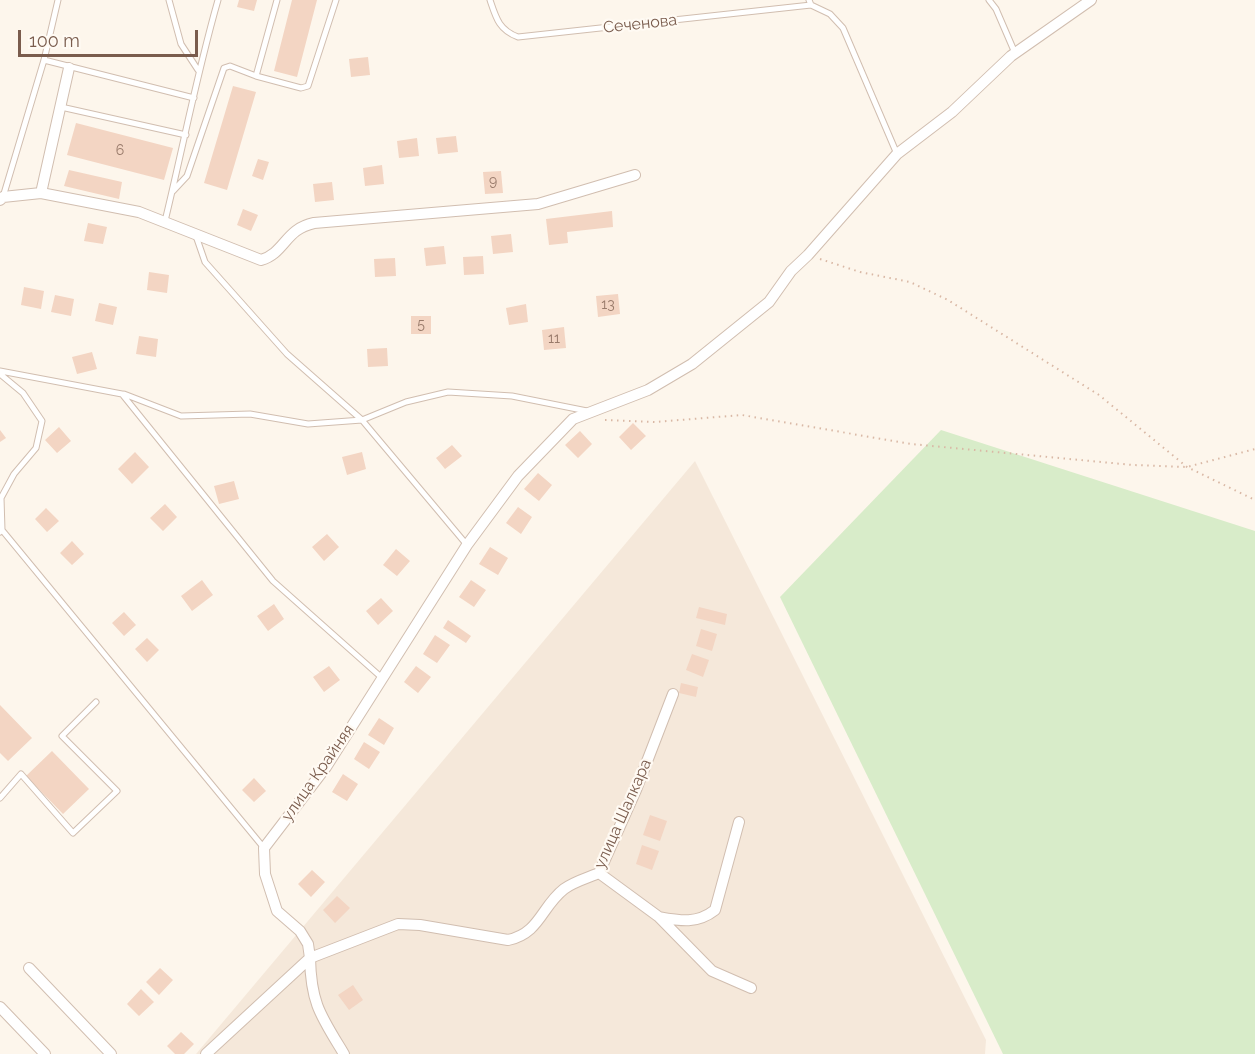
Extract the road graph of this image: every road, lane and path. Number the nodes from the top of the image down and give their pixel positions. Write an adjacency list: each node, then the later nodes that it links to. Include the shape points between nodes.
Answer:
1 (58, 0): 11 (lane)
2 (169, 0): 13 (lane, via 181,44)
3 (218, 0): 13 (lane)
4 (277, 0): 14 (lane)
5 (336, 0): 14 (lane, via 308,86 302,88)
6 (490, 0): 9 (lane, Сеченова, via 497,22 506,33 518,37)
7 (989, 0): 10 (lane)
8 (1091, 0): 10 (street, улица Крайняя)
9 (810, 3): 18 (lane, via 830,14 843,28)
10 (1016, 53): 18 (street, улица Крайняя, via 939,123)
11 (44, 60): 12 (lane); 22 (lane)
12 (69, 68): 15 (lane); 16 (street)
13 (198, 70): 15 (lane)
14 (256, 76): 20 (lane, via 230,66 224,68 187,176)
15 (194, 98): 17 (lane)
16 (61, 107): 17 (lane); 21 (street)
17 (186, 135): 20 (lane)
18 (897, 154): 25 (street, улица Крайняя)
19 (635, 175): 24 (street, via 538,204 314,223 298,227 271,257 261,260)
20 (173, 191): 23 (lane)
21 (41, 193): 22 (street); 23 (street)
22 (2, 199)
23 (165, 220): 24 (street)
24 (196, 236): 29 (lane, via 205,262 287,354)
25 (808, 255): 28 (street, улица Крайняя, via 769,302 692,364); 31 (path, via 860,272 910,282 948,300 1099,395)
26 (0, 373): 27 (lane); 33 (lane, via 23,393 42,421 36,448 14,474 1,498)
27 (122, 394): 29 (lane, via 181,416 250,414 308,424); 35 (lane, via 273,581)
28 (596, 416): 29 (lane, via 512,396 448,392 406,402); 31 (path, via 655,422 742,415 911,444); 34 (street, улица Крайняя, via 573,419 518,477)
29 (362, 420): 34 (lane)
30 (1255, 449): 31 (path)
31 (1187, 467): 32 (path)
32 (1255, 500)
33 (1, 530): 40 (lane)
34 (467, 545): 35 (street, улица Крайняя)
35 (381, 677): 40 (street, улица Крайняя, via 326,767)
36 (673, 694): 41 (street, улица Шалкара)
37 (96, 702): 38 (lane, via 62,736 117,791 73,833 21,774)
38 (0, 798)
39 (739, 822): 42 (street, via 715,910 705,918 685,922)
40 (264, 848): 43 (street, via 265,874 277,911 300,931)
41 (598, 873): 42 (street); 43 (street, улица Шалкара, via 566,888 521,937 508,940 398,924)
42 (659, 917): 45 (street, via 712,972)
43 (310, 958): 49 (street); 50 (street, via 311,989 317,1010)
44 (29, 968): 48 (street)
45 (751, 988)
46 (0, 1007): 47 (street)
47 (45, 1054)
48 (111, 1054)
49 (206, 1054)
50 (344, 1054)

